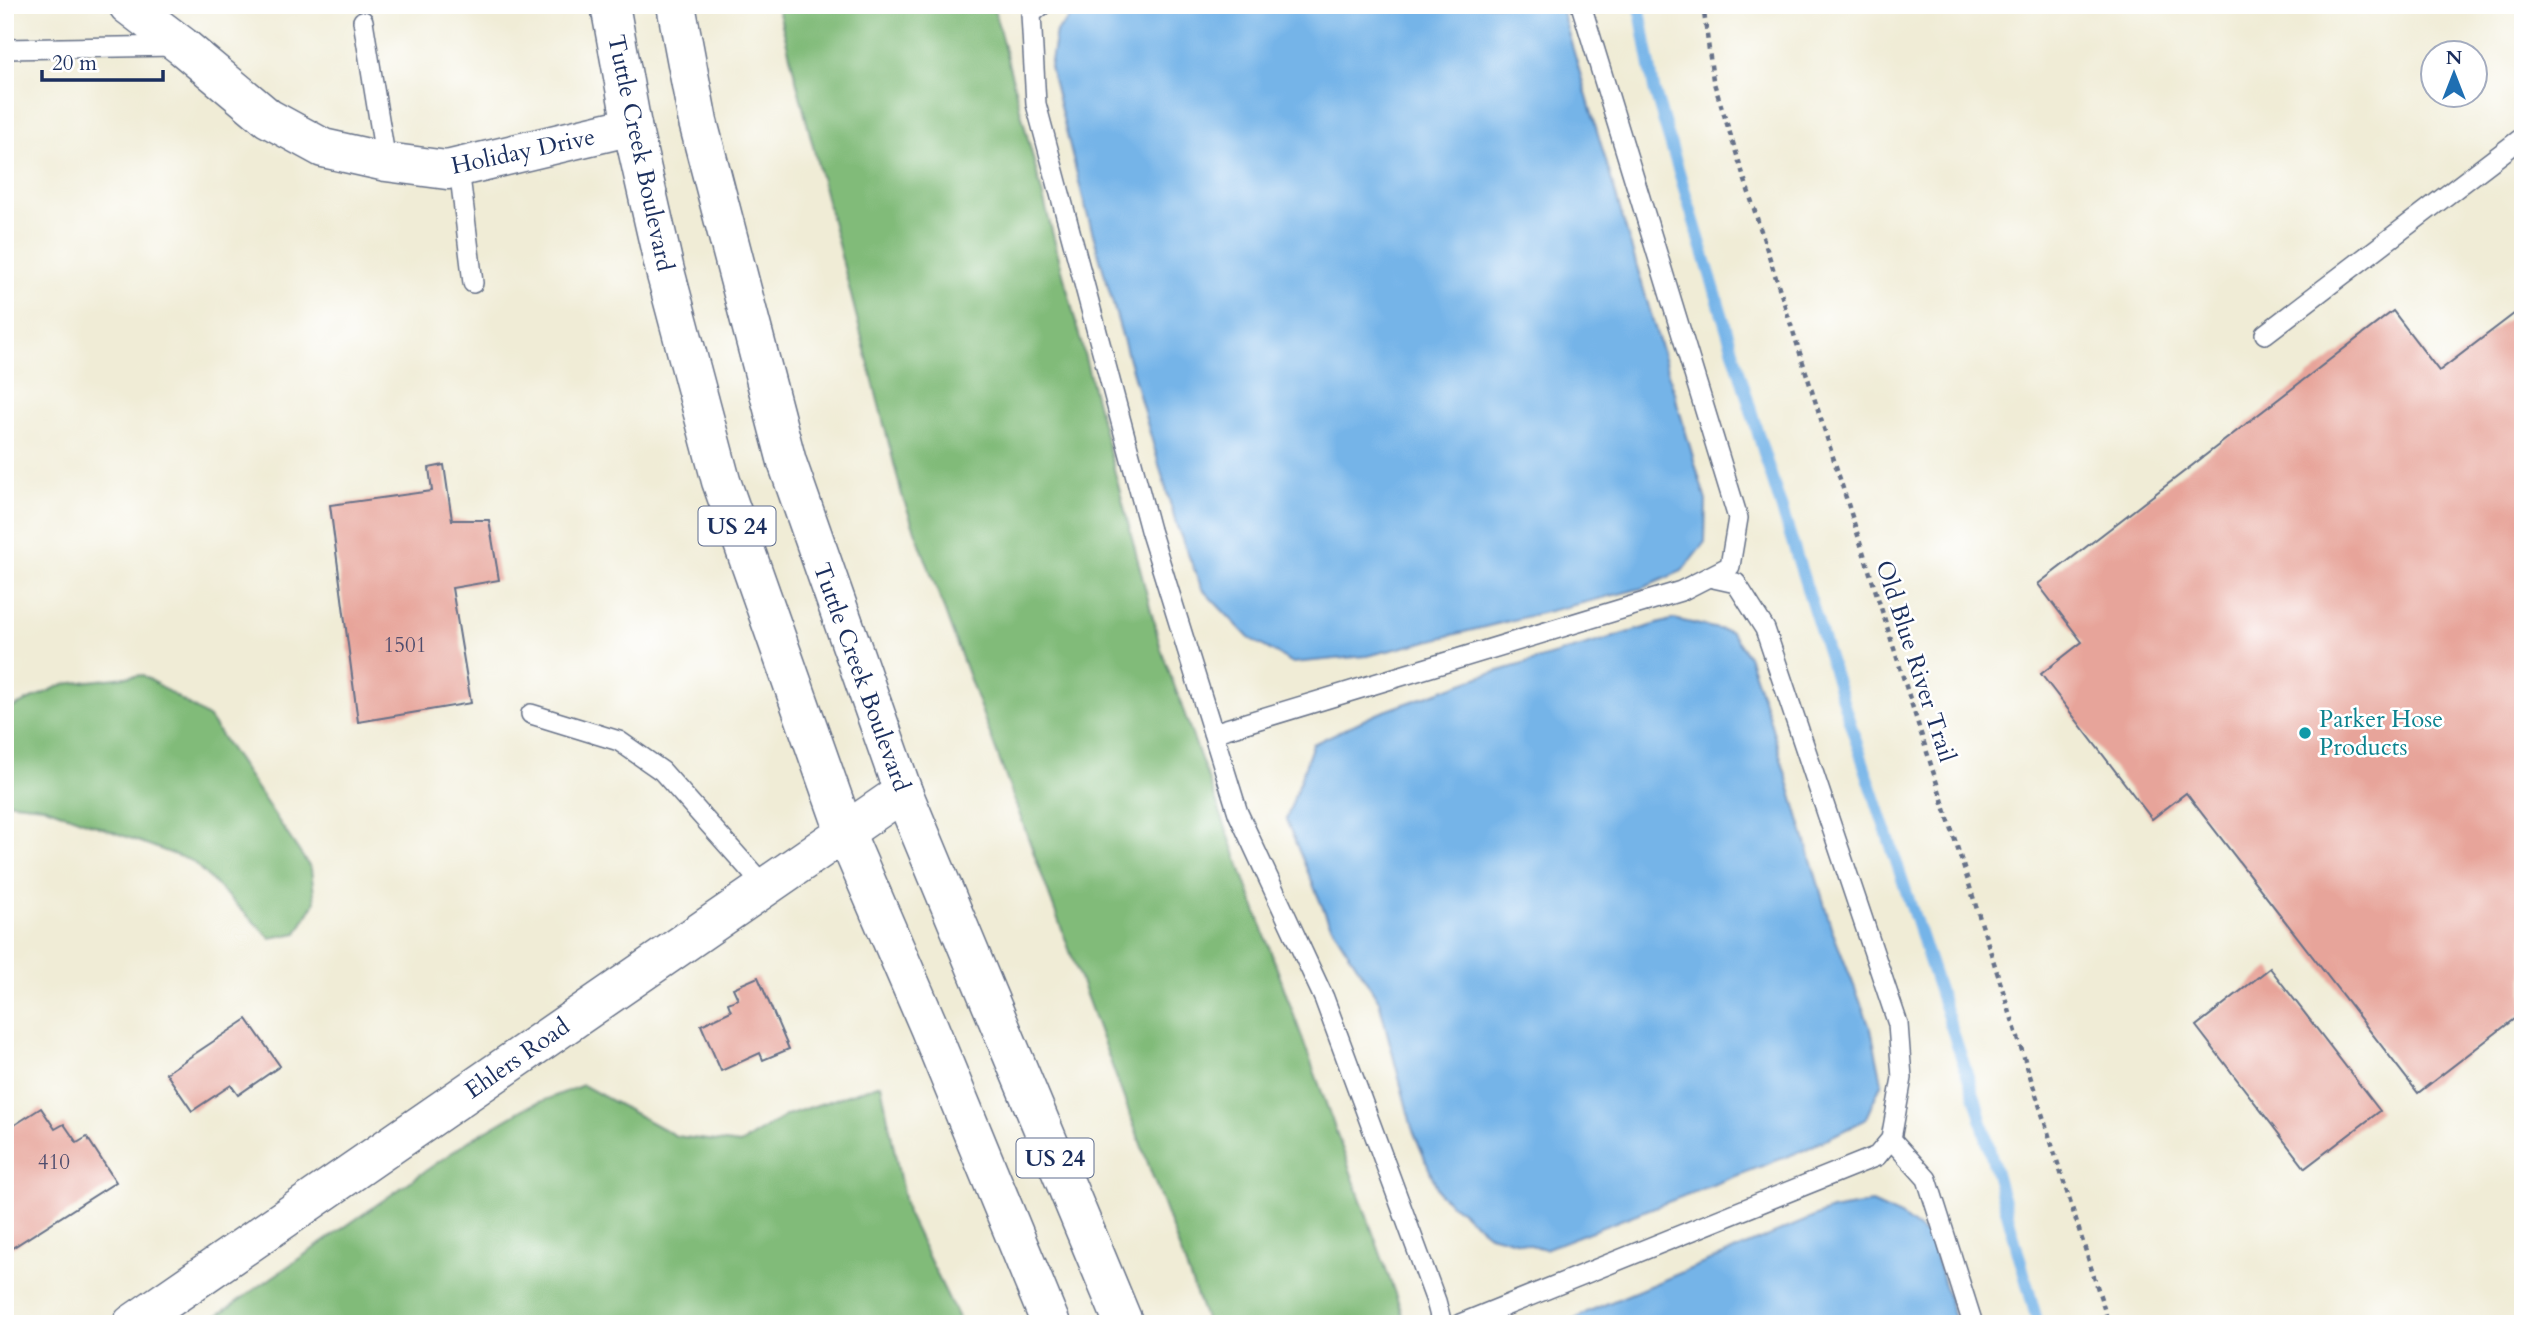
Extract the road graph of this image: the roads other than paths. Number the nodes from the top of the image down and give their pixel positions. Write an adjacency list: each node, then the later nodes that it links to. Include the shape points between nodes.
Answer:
1 (128, 5): 7 (main road, Holiday Drive)
2 (610, 5): 9 (main road, Tuttle Creek Boulevard / US 24)
3 (676, 5): 18 (main road, Tuttle Creek Boulevard / US 24, via 698,122 787,462)
4 (1042, 5): 17 (lane, via 1031,13 1036,104 1150,530)
5 (1581, 5): 15 (lane, via 1738,518 1730,566)
6 (363, 21): 11 (lane)
7 (181, 46): 8 (lane); 11 (main road, Holiday Drive, via 268,118 323,148)
8 (5, 50)
9 (632, 126): 12 (main road, Holiday Drive); 19 (main road, Tuttle Creek Boulevard / US 24, via 665,271 722,481)
10 (2523, 137): 14 (lane)
11 (386, 163): 12 (main road, Holiday Drive)
12 (459, 168): 13 (lane)
13 (473, 283)
14 (2265, 334)
15 (1709, 577): 17 (lane, via 1681,591); 21 (lane, via 1736,583 1765,629 1898,1024 1902,1078)
16 (531, 714): 20 (lane, via 619,741 663,771)
17 (1213, 733): 25 (lane, via 1238,813 1324,998)
18 (903, 792): 19 (main road, Ehlers Road); 24 (main road, Tuttle Creek Boulevard / US 24)
19 (845, 832): 20 (main road, Ehlers Road); 23 (main road, Tuttle Creek Boulevard / US 24)
20 (765, 887): 22 (main road, Ehlers Road)
21 (1891, 1139): 26 (lane, via 1877,1156); 27 (lane, via 1927,1179)
22 (132, 1324)
23 (1051, 1324)
24 (1124, 1324)
25 (1442, 1324)
26 (1460, 1324)
27 (1973, 1324)

